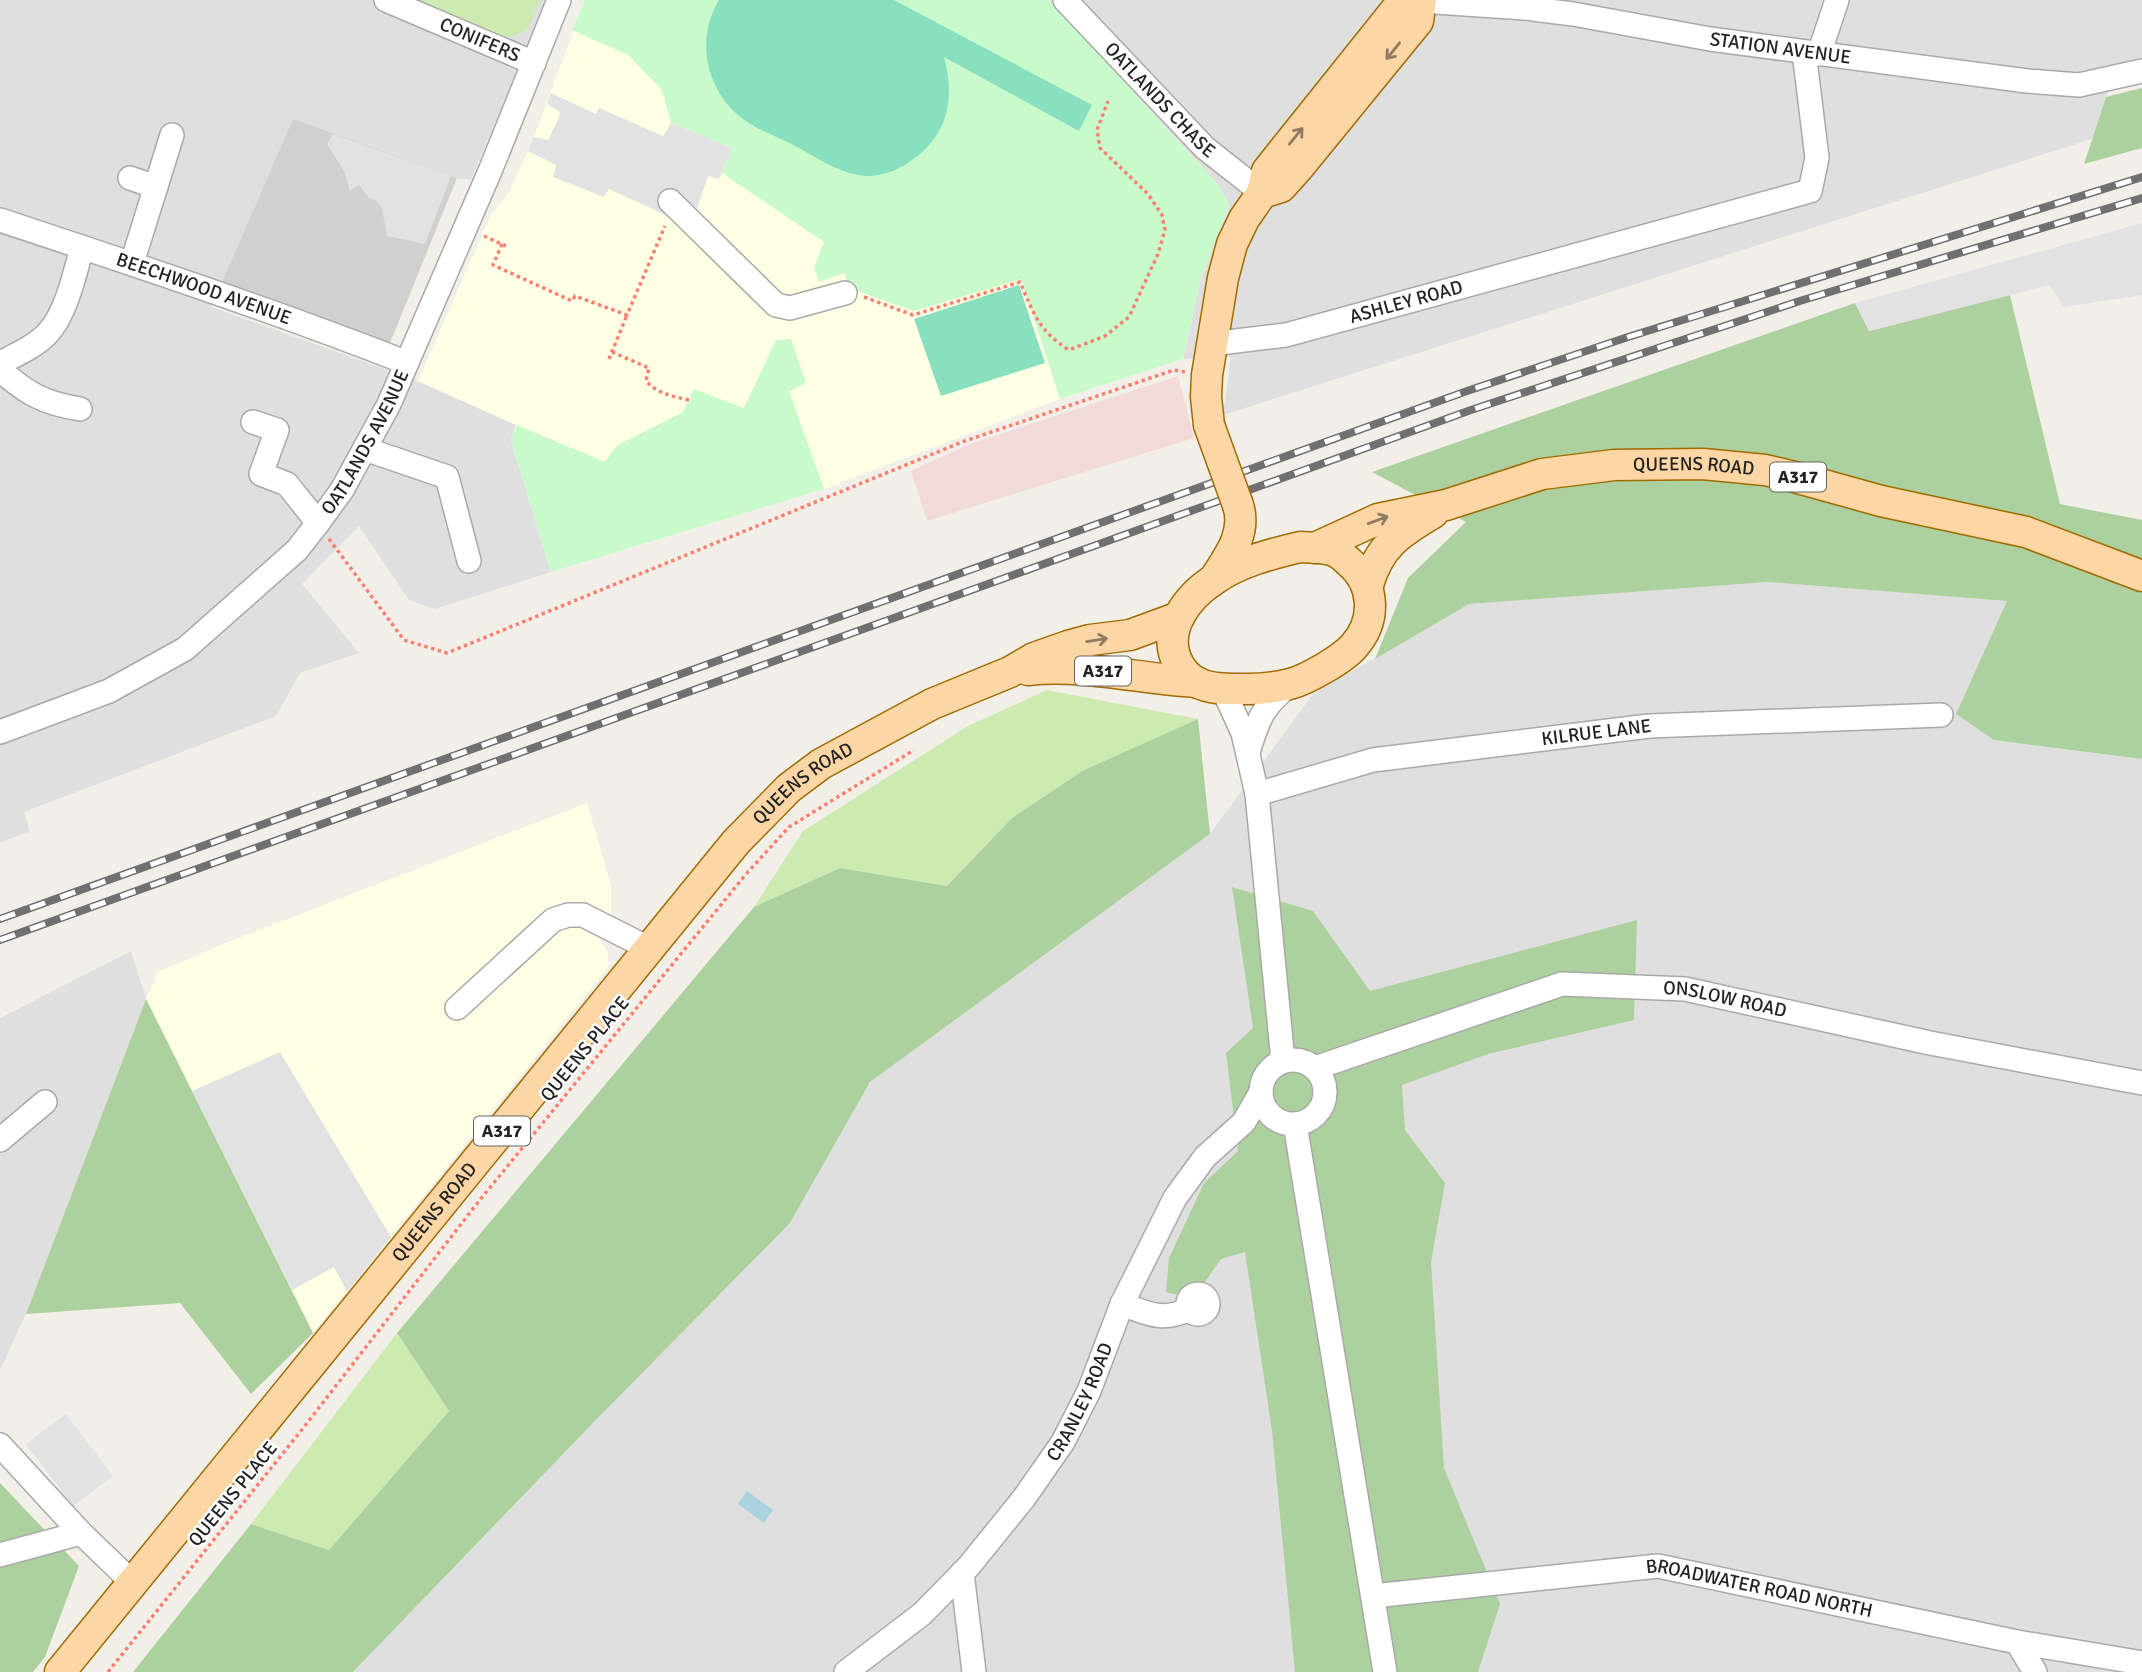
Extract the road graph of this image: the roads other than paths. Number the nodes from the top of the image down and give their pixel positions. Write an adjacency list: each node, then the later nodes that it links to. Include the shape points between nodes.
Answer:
1 (386, 0): 8 (street, CONIFERS)
2 (559, 0): 8 (street, OATLANDS AVENUE)
3 (1065, 0): 13 (street, OATLANDS CHASE, via 1205,148)
4 (1421, 0): 6 (street, STATION AVENUE); 13 (main road, via 1399,6 1267,171)
5 (1837, 0): 7 (street)
6 (1527, 3): 7 (street, STATION AVENUE, via 1710,39)
7 (1812, 53): 9 (street, STATION AVENUE, via 2079,85); 19 (street, ASHLEY ROAD, via 1817,158 1810,191 1286,335)
8 (534, 63): 20 (street, OATLANDS AVENUE)
9 (2142, 71)
10 (172, 135): 12 (street)
11 (130, 177): 12 (street)
12 (156, 187): 17 (street)
13 (1262, 193): 19 (main road, via 1232,244)
14 (672, 203): 18 (street, via 776,304 790,308)
15 (0, 220): 16 (street, BEECHWOOD AVENUE)
16 (82, 247): 17 (street, BEECHWOOD AVENUE); 21 (street, via 72,283 48,333)
17 (131, 263): 20 (street, BEECHWOOD AVENUE)
18 (845, 293)
19 (1212, 344): 27 (main road, bridge, via 1207,375 1209,425)
20 (405, 362): 25 (street, OATLANDS AVENUE)
21 (0, 363)
22 (0, 370): 23 (street, via 25,392)
23 (80, 409)
24 (253, 422): 28 (street, via 277,430 261,474 287,484)
25 (365, 449): 28 (street, OATLANDS AVENUE); 30 (street, via 447,477)
26 (1446, 505): 29 (main road, QUEENS ROAD / A317, one-way to 26, via 1378,519); 31 (main road, QUEENS ROAD / A317, via 1563,470 1614,465 1733,467 1791,476 2026,532); 33 (main road, QUEENS ROAD / A317, via 1388,544)
27 (1239, 510): 29 (main road, via 1265,537); 32 (main road, via 1236,545)
28 (318, 523): 39 (street, OATLANDS AVENUE, via 297,550 186,649 109,691)
29 (1302, 549): 32 (main road, via 1236,568); 33 (main road, via 1334,551 1360,572)
30 (469, 561)
31 (2142, 576)
32 (1215, 579): 34 (main road, via 1188,602)
33 (1368, 585): 36 (main road, via 1367,622 1355,645)
34 (1179, 617): 35 (main road, QUEENS ROAD / A317, one-way to 34, via 1068,646 1150,630); 37 (main road, via 1173,631 1175,658 1183,672)
35 (1010, 672): 37 (main road, QUEENS ROAD / A317, via 1071,668); 42 (main road, QUEENS ROAD / A317, via 932,704 861,741 789,788 736,842)
36 (1292, 684): 37 (main road, via 1257,689); 40 (street, via 1272,698)
37 (1209, 685): 40 (street, via 1243,733)
38 (1941, 715): 41 (street, KILRUE LANE, via 1649,726 1373,761)
39 (0, 732)
40 (1248, 752): 41 (street)
41 (1257, 794): 44 (street)
42 (650, 950): 43 (street, via 583,915 568,915 553,920); 57 (main road, QUEENS ROAD / A317)
43 (457, 1008)
44 (1283, 1061): 45 (street, via 1295,1059); 47 (street, via 1265,1075)
45 (1315, 1068): 46 (street, ONSLOW ROAD, via 1562,984 1685,989); 49 (street, via 1323,1079 1324,1102 1310,1119)
46 (2142, 1083)
47 (1261, 1093): 49 (street, via 1269,1113); 51 (street, CRANLEY ROAD, via 1244,1122 1205,1157 1175,1198)
48 (45, 1102): 50 (street)
49 (1295, 1124): 58 (street)
50 (0, 1140)
51 (1122, 1304): 52 (street, via 1159,1317); 56 (street, CRANLEY ROAD, via 1089,1391 1063,1442 999,1531)
52 (1190, 1308)
53 (0, 1445): 54 (street)
54 (81, 1533): 55 (street); 57 (street)
55 (0, 1555)
56 (962, 1573): 63 (street, CRANLEY ROAD, via 922,1614); 64 (street)
57 (133, 1583): 62 (main road, QUEENS ROAD / A317)
58 (1373, 1596): 59 (street, BROADWATER ROAD NORTH, via 1658,1566); 65 (street)
59 (2017, 1642): 61 (street, BROADWATER ROAD NORTH); 66 (street)
60 (2142, 1663): 61 (street, BROADWATER ROAD NORTH)
61 (2115, 1665)
62 (60, 1672)
63 (846, 1672)
64 (974, 1672)
65 (1385, 1672)
66 (2035, 1672)

